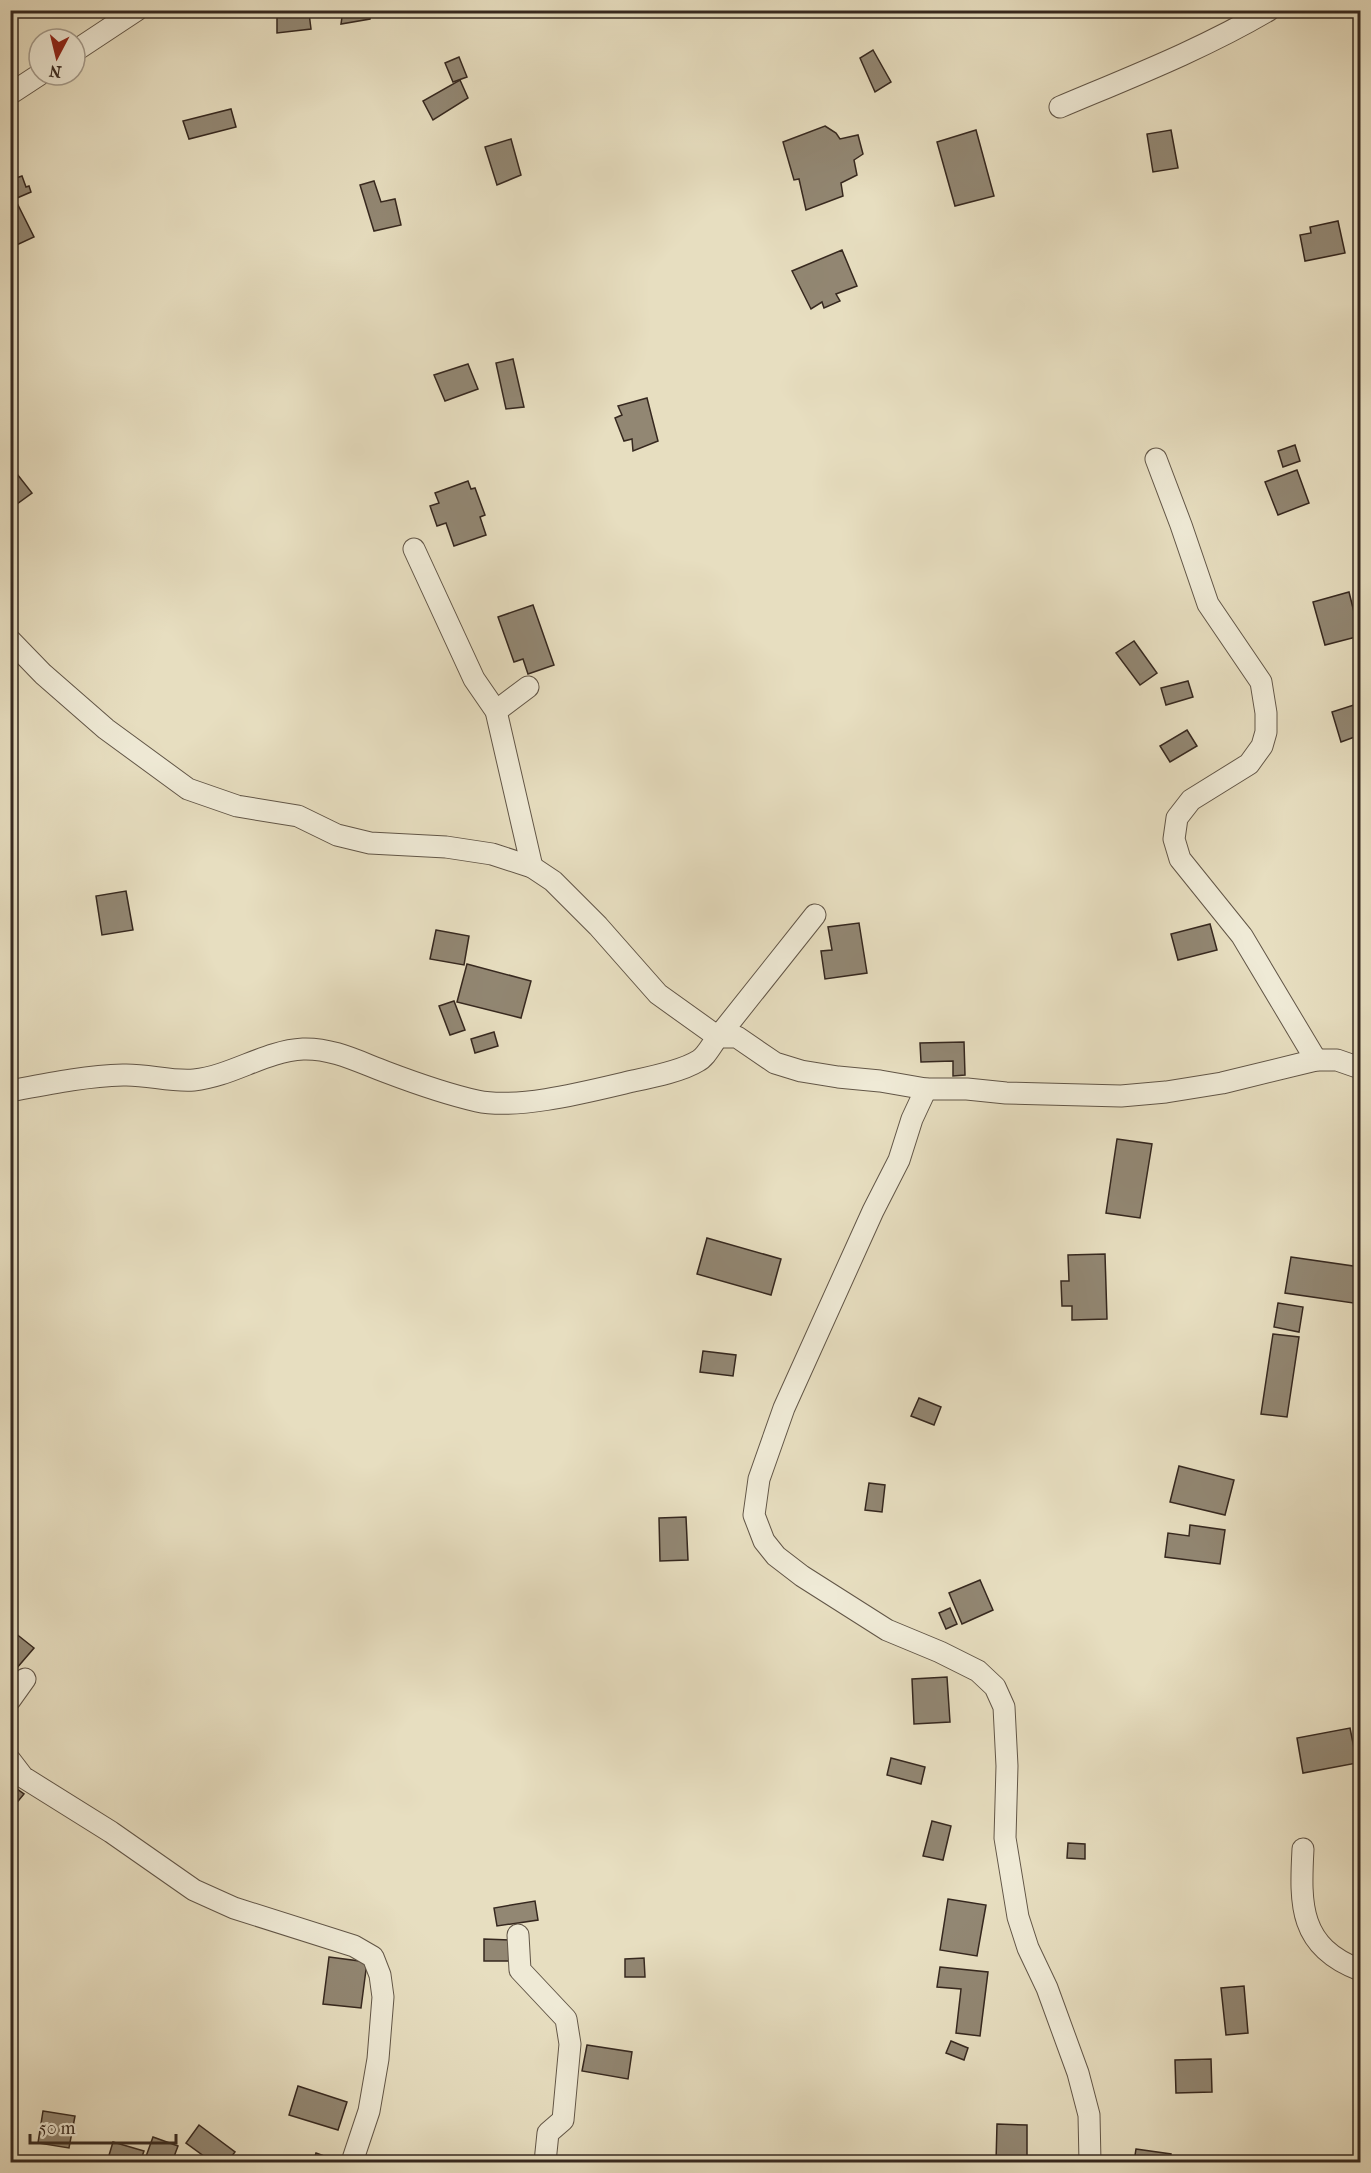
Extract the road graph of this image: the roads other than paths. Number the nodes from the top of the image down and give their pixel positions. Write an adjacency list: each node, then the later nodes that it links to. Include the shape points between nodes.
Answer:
1 (137, 10): 3 (street)
2 (1269, 10): 6 (street, via 1167,62)
3 (87, 43)
4 (27, 83): 5 (street)
5 (10, 94)
6 (1060, 107)
7 (1156, 459): 15 (street, via 1208,604 1261,682 1266,713 1262,746 1249,764 1191,800 1177,818 1174,839 1179,859 1242,936)
8 (414, 549): 11 (street, via 474,679)
9 (10, 640): 12 (street, via 106,729 188,789 237,806 298,816 337,835 370,843 492,854)
10 (528, 687): 11 (street)
11 (496, 711): 12 (street)
12 (532, 867): 14 (street, via 598,926 658,994)
13 (815, 915): 14 (street)
14 (718, 1037): 17 (street, via 737,1037 775,1063 801,1071); 18 (street, via 700,1061 660,1075 559,1098 511,1102 479,1101 346,1056 304,1049 276,1053 196,1080 120,1075)
15 (1316, 1059): 16 (street, via 1337,1060); 17 (street, via 1222,1083 1121,1096)
16 (1360, 1068)
17 (926, 1089): 27 (street, via 899,1160 784,1408 759,1479 754,1515 764,1541 802,1576 887,1630 978,1671 995,1687 1004,1707 1005,1838 1018,1917 1078,2073 1089,2115)
18 (10, 1091)
19 (25, 1679): 20 (street)
20 (10, 1700)
21 (10, 1760): 25 (street, via 23,1777 194,1890 234,1908 354,1946 373,1957 383,1997 378,2059 369,2111)
22 (1303, 1849): 24 (street, via 1301,1888 1305,1919 1317,1940 1336,1958)
23 (518, 1935): 26 (street, via 520,1970 566,2019 570,2044 563,2120 548,2133)
24 (1360, 1970)
25 (352, 2163)
26 (545, 2163)
27 (1090, 2163)

